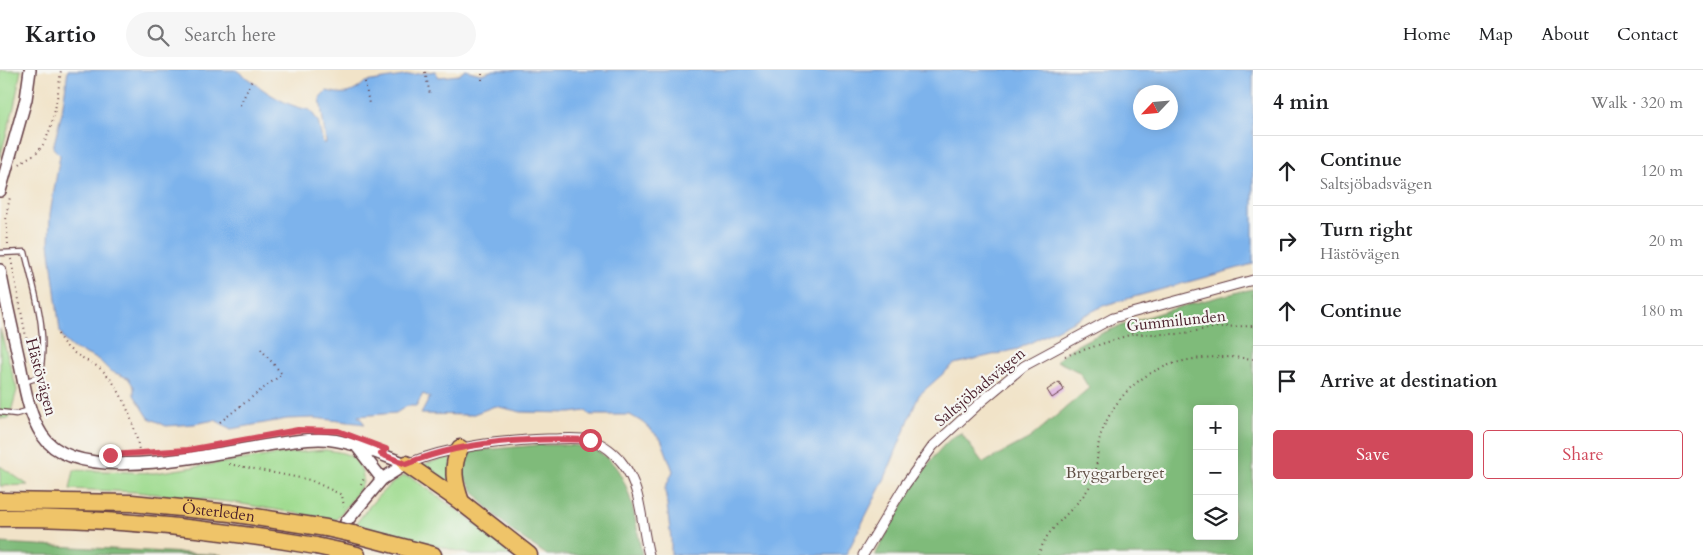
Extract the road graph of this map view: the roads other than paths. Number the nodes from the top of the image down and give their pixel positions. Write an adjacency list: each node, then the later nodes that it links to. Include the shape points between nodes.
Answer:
1 (30, 70): 2 (street)
2 (5, 192)
3 (0, 253): 6 (lane, via 25,252 42,322 43,356 39,377)
4 (0, 270): 6 (street, Hästövägen)
5 (1253, 280): 21 (street, Saltsjöbadsvägen, via 1113,318 1052,355 1024,366 933,446)
6 (24, 382): 7 (street, Hästövägen)
7 (31, 410): 8 (lane, via 16,414); 9 (street, Hästövägen, via 42,435 57,450 94,461 174,461 270,444 321,439)
8 (0, 412)
9 (358, 448): 11 (street, Hästövägen); 12 (street)
10 (460, 448): 11 (street); 14 (highway, via 455,458 454,476); 20 (street, via 493,442 566,439 590,440 610,450 624,465 633,485)
11 (406, 464): 12 (street); 14 (highway)
12 (382, 479): 16 (street)
13 (0, 501): 16 (highway, Österleden, bridge, via 132,504 230,513 326,528)
14 (461, 502): 19 (highway)
15 (0, 518): 17 (highway, Österleden, bridge, via 131,521 226,531)
16 (347, 523): 18 (highway, Österleden)
17 (350, 553)
18 (433, 555)
19 (529, 555)
20 (650, 555)
21 (863, 555)

